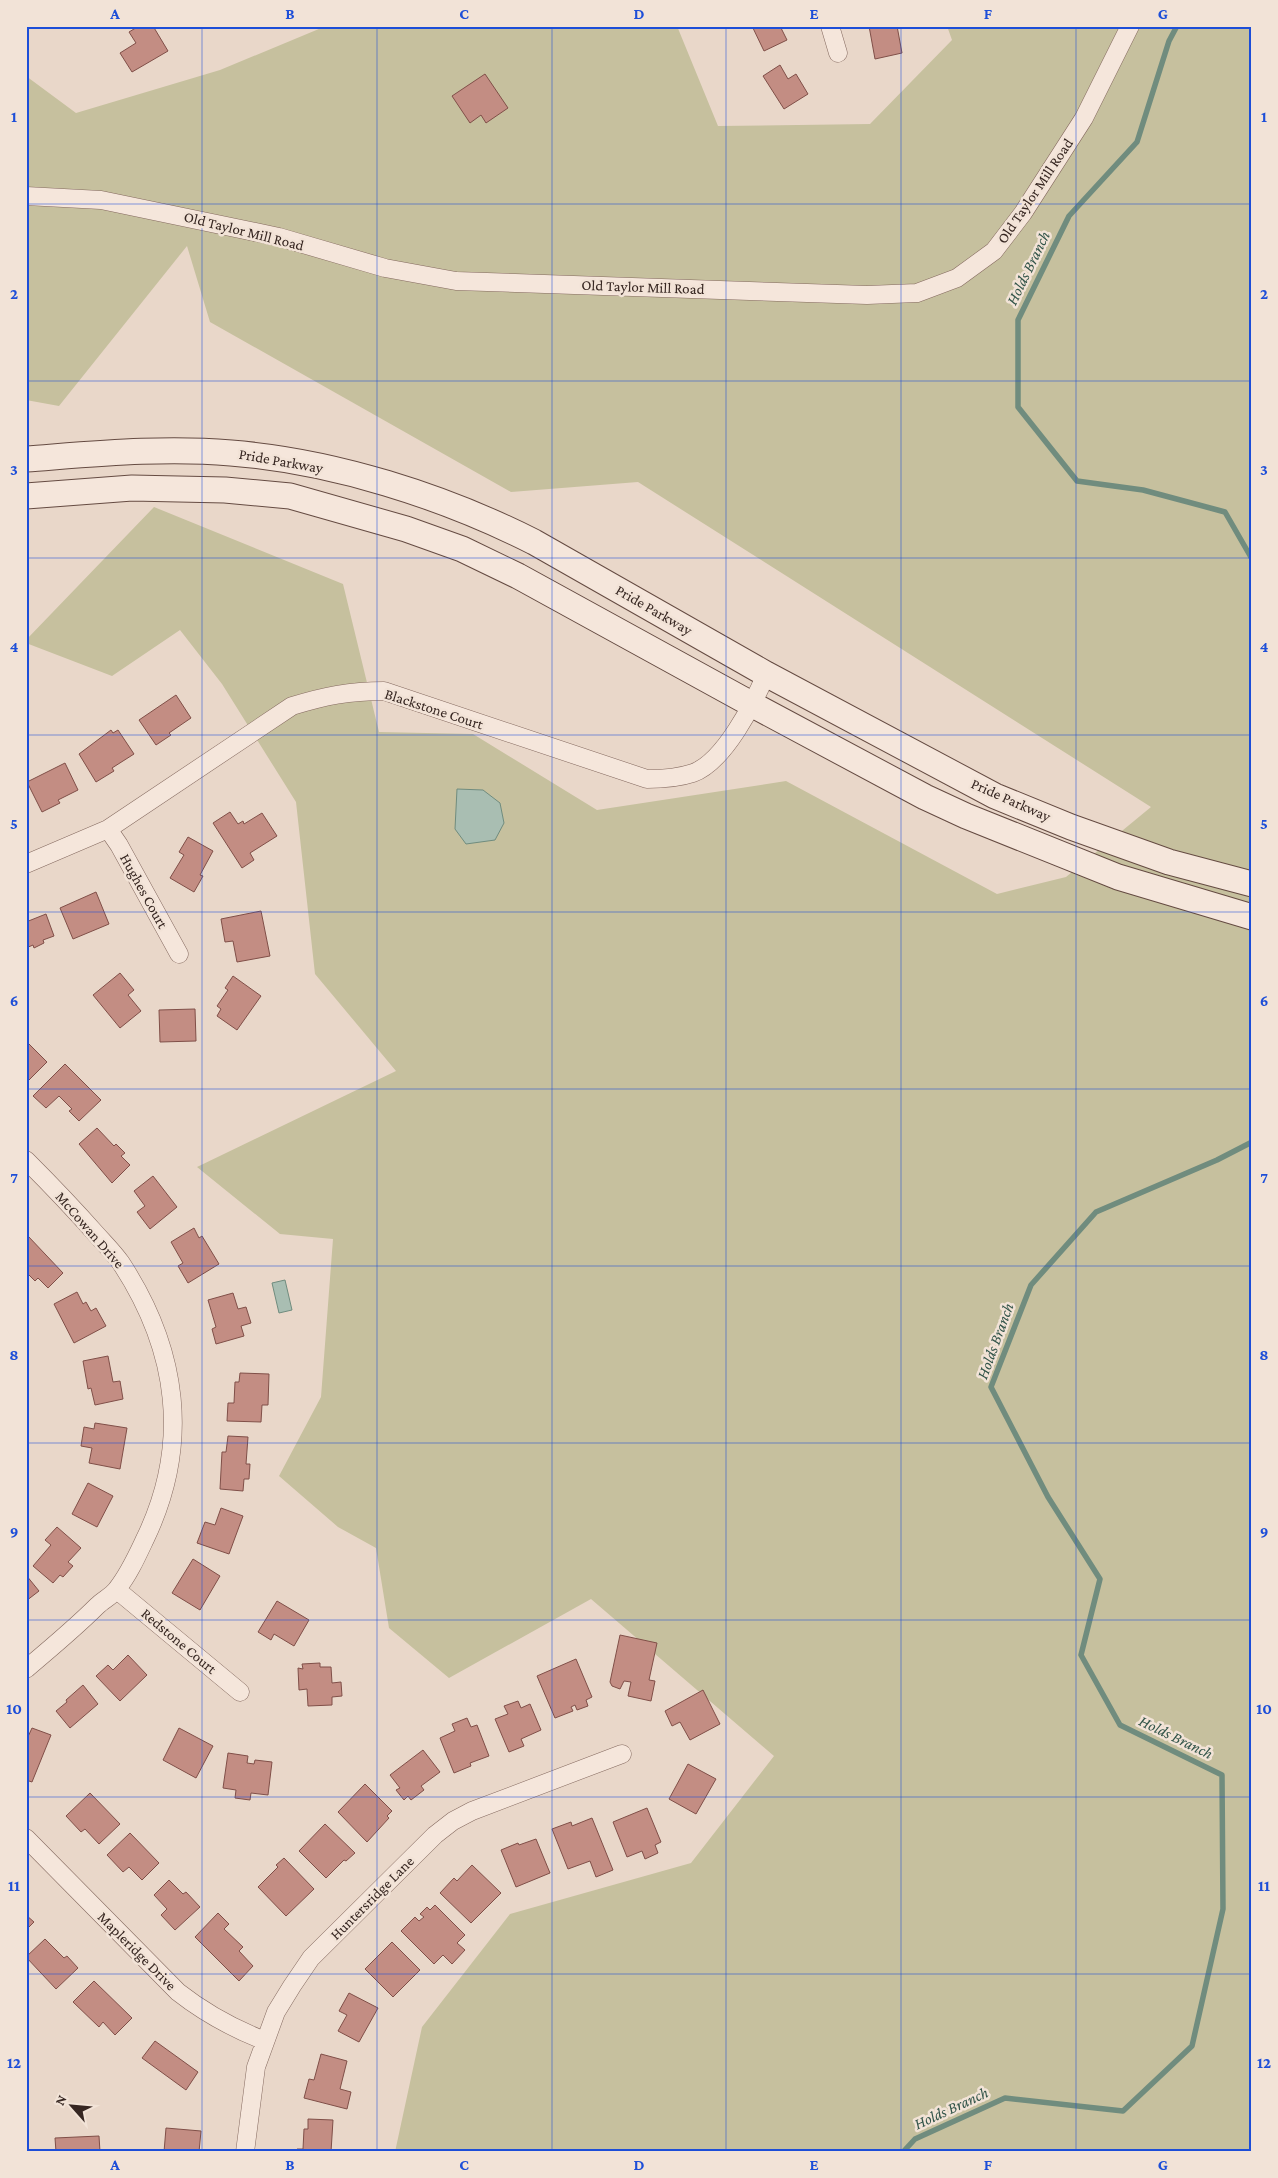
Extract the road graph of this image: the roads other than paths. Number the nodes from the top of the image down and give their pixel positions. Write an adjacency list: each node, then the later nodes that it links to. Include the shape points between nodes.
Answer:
1 (830, 26): 3 (street)
2 (1130, 26): 4 (street, Old Taylor Mill Road, via 1084,118 1023,213 994,251 957,278 917,293 867,295 456,281 385,268 279,237 111,202)
3 (838, 53)
4 (26, 196)
5 (26, 460): 7 (main road, Pride Parkway, via 136,450 230,453 290,460 408,490 488,519 534,542)
6 (26, 496): 8 (main road, via 132,488 225,490 290,496 378,521 462,549 518,576)
7 (766, 674): 8 (street, Blackstone Court); 11 (main road, Pride Parkway, via 995,796 1169,862)
8 (753, 705): 9 (street, Blackstone Court, via 716,757 694,773 647,779 384,691 327,695 292,706); 12 (main road, via 966,816 1108,874)
9 (108, 829): 10 (street, Blackstone Court); 13 (street, Hughes Court)
10 (26, 864)
11 (1252, 884)
12 (1252, 917)
13 (179, 954)
14 (26, 1160): 15 (street, McCowan Drive, via 120,1261 140,1294 165,1355 172,1390 174,1426 171,1463 155,1518)
15 (117, 1590): 16 (street, McCowan Drive); 17 (street, Redstone Court)
16 (26, 1669)
17 (240, 1692)
18 (622, 1754): 20 (street, Huntersridge Lane, via 472,1811 441,1830 311,1958 276,2012)
19 (26, 1838): 20 (street, Mapleridge Drive, via 178,1992 232,2029)
20 (264, 2041): 21 (street, Huntersridge Lane, via 256,2067)
21 (245, 2152)

